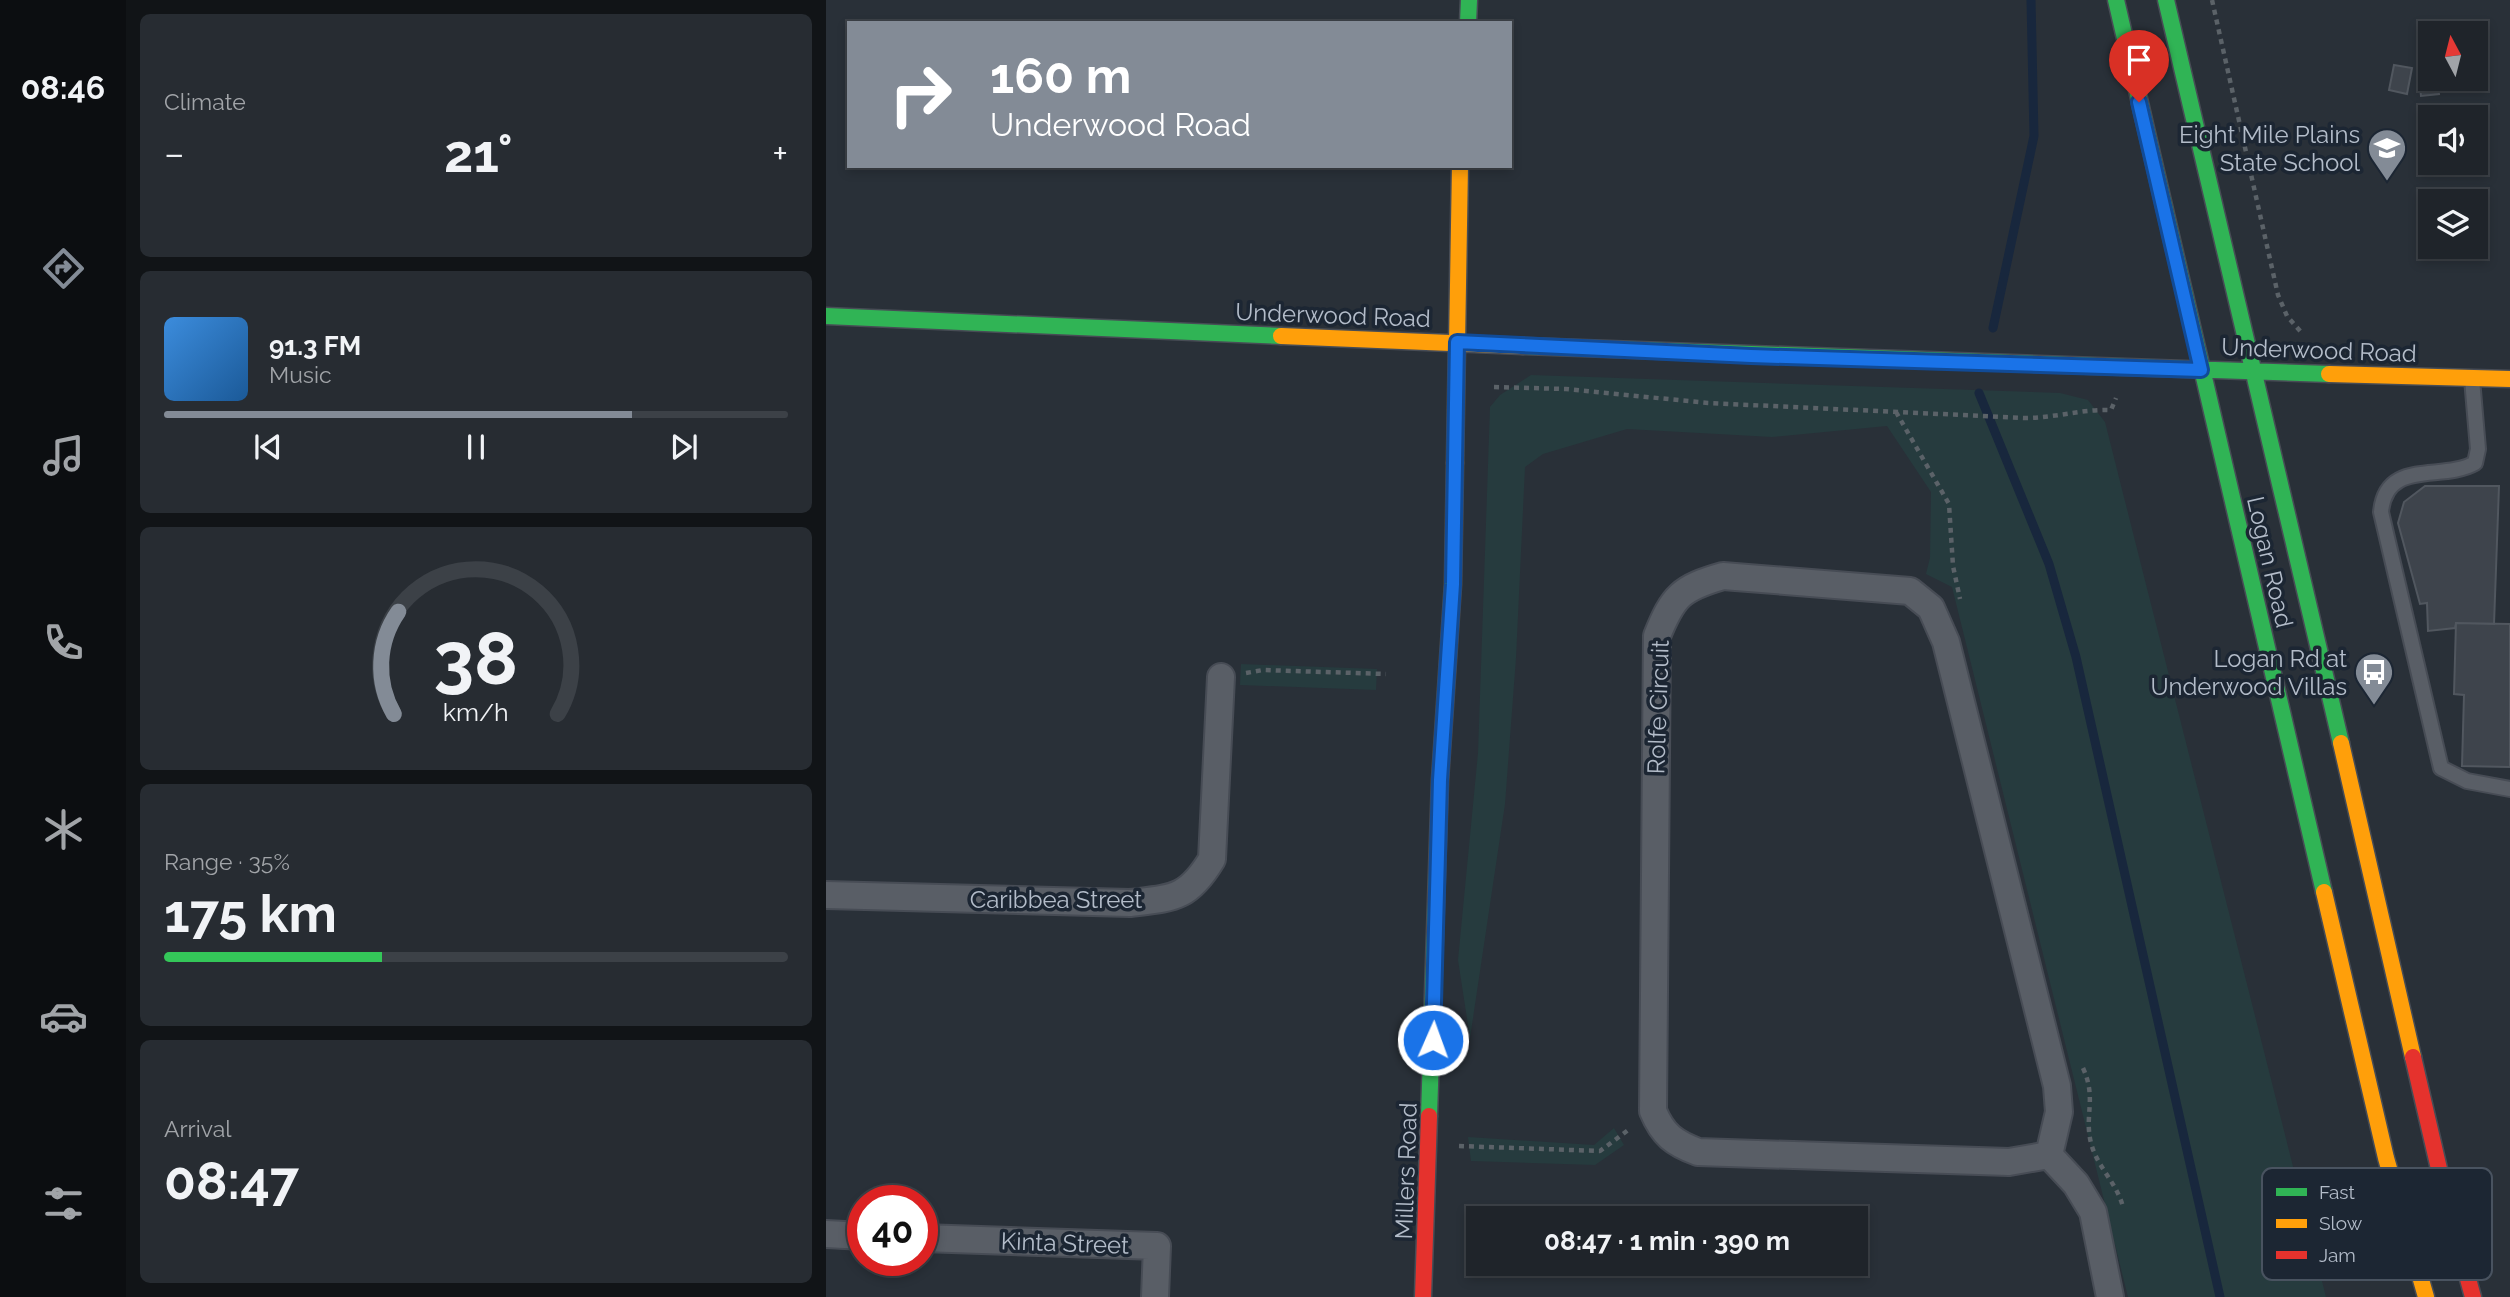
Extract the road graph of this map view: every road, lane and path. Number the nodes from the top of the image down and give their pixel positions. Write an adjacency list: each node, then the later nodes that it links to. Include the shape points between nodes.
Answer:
1 (1469, 0): 5 (main road)
2 (2116, 0): 10 (main road, Logan Road)
3 (2166, 0): 11 (main road, Logan Road)
4 (2212, 0): 8 (path, via 2278,295 2287,316)
5 (1468, 21)
6 (1460, 168): 9 (main road, Millers Road)
7 (826, 316): 9 (main road, Underwood Road)
8 (2302, 333)
9 (1457, 342): 10 (main road, Underwood Road); 21 (main road, Millers Road, via 1453,584 1440,780)
10 (2201, 370): 11 (main road, Underwood Road); 23 (main road, Logan Road)
11 (2256, 371): 12 (main road, Underwood Road); 24 (main road, Logan Road)
12 (2471, 377): 13 (main road, Underwood Road); 18 (lane, via 2478,449 2474,463 2464,469 2417,473 2393,484 2382,496 2381,512 2441,768 2467,781)
13 (2510, 379)
14 (1494, 387): 15 (path, via 1708,403 2025,418 2111,410)
15 (2118, 393)
16 (1386, 674): 17 (path, via 1264,670)
17 (1221, 677): 19 (street, Caribbea Street, via 1212,859 1198,882 1172,898 1130,903)
18 (2510, 789)
19 (826, 895)
20 (1653, 1111): 21 (path, via 1600,1151); 22 (street, via 1661,1130 1676,1144 1698,1152 2009,1162); 22 (street, Rolfe Circuit, via 1657,636 1670,603 1697,583 1723,576 1883,586 1910,591 1931,608 1945,642 2057,1086 2059,1112)
21 (1430, 1144): 31 (main road, Millers Road)
22 (2049, 1156): 32 (street, via 2076,1184 2093,1212)
23 (2389, 1168)
24 (2439, 1168)
25 (826, 1234): 26 (street)
26 (847, 1235)
27 (938, 1239): 30 (street, Kinta Street, via 1157,1246)
28 (2421, 1280): 33 (main road, Logan Road)
29 (2468, 1280): 34 (main road, Logan Road)
30 (1155, 1297)
31 (1423, 1297)
32 (2110, 1297)
33 (2426, 1297)
34 (2473, 1297)

